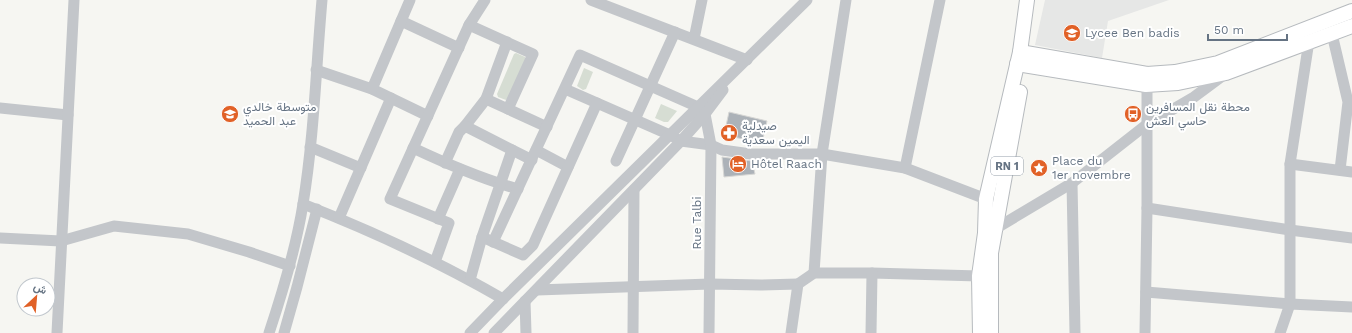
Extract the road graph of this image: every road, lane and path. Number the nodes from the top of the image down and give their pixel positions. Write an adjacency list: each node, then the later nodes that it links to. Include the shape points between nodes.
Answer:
1 (74, 0): 35 (street)
2 (322, 0): 23 (street)
3 (410, 0): 12 (street)
4 (485, 0): 13 (street)
5 (591, 0): 15 (street)
6 (702, 0): 17 (street)
7 (807, 0): 22 (street)
8 (846, 0): 48 (street)
9 (940, 0): 55 (street)
10 (1033, 0): 21 (main road, RN 1)
11 (1352, 11): 25 (main road, via 1218,63)
12 (401, 21): 20 (street); 27 (street)
13 (469, 25): 19 (street); 20 (street)
14 (1352, 26): 16 (main road)
15 (675, 32): 17 (street); 26 (street)
16 (1332, 34): 18 (main road); 41 (street, via 1348,102)
17 (694, 39): 22 (street)
18 (1309, 40): 24 (main road); 52 (street)
19 (507, 42): 30 (street); 33 (street, via 533,54)
20 (459, 48): 36 (street)
21 (1022, 59): 25 (main road); 63 (main road, RN 1); 69 (main road, RN 1)
22 (747, 60): 34 (street)
23 (316, 70): 27 (street); 45 (street)
24 (1226, 72): 25 (main road, via 1178,83); 38 (street, via 1194,96)
25 (1147, 79): 38 (street)
26 (650, 86): 28 (street, via 580,56); 34 (street); 37 (street)
27 (372, 89): 29 (street)
28 (565, 89): 31 (street); 40 (street)
29 (391, 98): 36 (street); 54 (street)
30 (486, 98): 33 (street); 39 (street)
31 (598, 103): 37 (street); 53 (street)
32 (0, 108): 35 (street)
33 (508, 109): 40 (street)
34 (702, 111): 42 (street); 43 (street); 44 (street, Rue Talbi)
35 (68, 115): 74 (street)
36 (428, 116): 46 (street)
37 (635, 119): 42 (street); 50 (street)
38 (1146, 125): 59 (street); 65 (street)
39 (465, 126): 47 (street); 51 (street, via 459,132)
40 (547, 126): 49 (street)
41 (1349, 126): 57 (street)
42 (670, 135): 43 (street); 87 (street)
43 (681, 141): 44 (street); 62 (street)
44 (711, 145): 48 (street, via 722,150 751,154); 82 (street, Rue Talbi)
45 (310, 147): 54 (street); 64 (street)
46 (413, 148): 51 (street); 68 (street, via 390,199)
47 (512, 150): 49 (street); 60 (street)
48 (822, 154): 55 (street); 78 (street)
49 (534, 155): 53 (street); 61 (street)
50 (616, 161)
51 (445, 163): 56 (street)
52 (1290, 164): 57 (street); 70 (street)
53 (568, 167): 75 (street, via 533,245 523,255)
54 (361, 168): 67 (street)
55 (905, 168): 63 (street)
56 (460, 169): 60 (street); 68 (street)
57 (1340, 170): 58 (street)
58 (1352, 172)
59 (1072, 182): 69 (street); 103 (street)
60 (500, 184): 61 (street); 71 (street)
61 (518, 189): 75 (street)
62 (634, 190): 84 (street); 85 (street)
63 (986, 199): 80 (main road, RN 1, via 985,233)
64 (303, 204): 66 (street); 77 (street)
65 (1147, 208): 70 (street); 86 (street)
66 (317, 209): 67 (street); 93 (street)
67 (339, 218): 76 (street)
68 (438, 219): 76 (street, via 449,223)
69 (995, 229): 102 (main road, RN 1, via 992,253)
70 (1290, 230): 73 (street); 89 (street)
71 (482, 237): 75 (street); 81 (street)
72 (0, 238): 74 (street)
73 (1352, 238)
74 (61, 241): 77 (street, via 114,226 188,234); 91 (street)
75 (493, 242)
76 (435, 262): 81 (street)
77 (290, 266): 92 (street)
78 (814, 273): 79 (street); 83 (street)
79 (872, 273): 80 (street); 100 (street)
80 (979, 276): 101 (main road, RN 1)
81 (470, 280): 87 (street)
82 (710, 284): 83 (street); 84 (street); 98 (street, Rue Talbi)
83 (798, 284): 99 (street)
84 (633, 287): 85 (street); 97 (street)
85 (537, 290): 88 (street)
86 (1146, 292): 89 (street); 104 (street)
87 (503, 299): 94 (street)
88 (525, 301): 95 (street); 96 (street)
89 (1290, 304): 90 (street); 105 (street)
90 (1352, 307)
91 (57, 333)
92 (268, 333)
93 (284, 333)
94 (470, 333)
95 (494, 333)
96 (526, 333)
97 (633, 333)
98 (709, 333)
99 (791, 333)
100 (871, 333)
101 (980, 333)
102 (991, 333)
103 (1075, 333)
104 (1145, 333)
105 (1280, 333)

